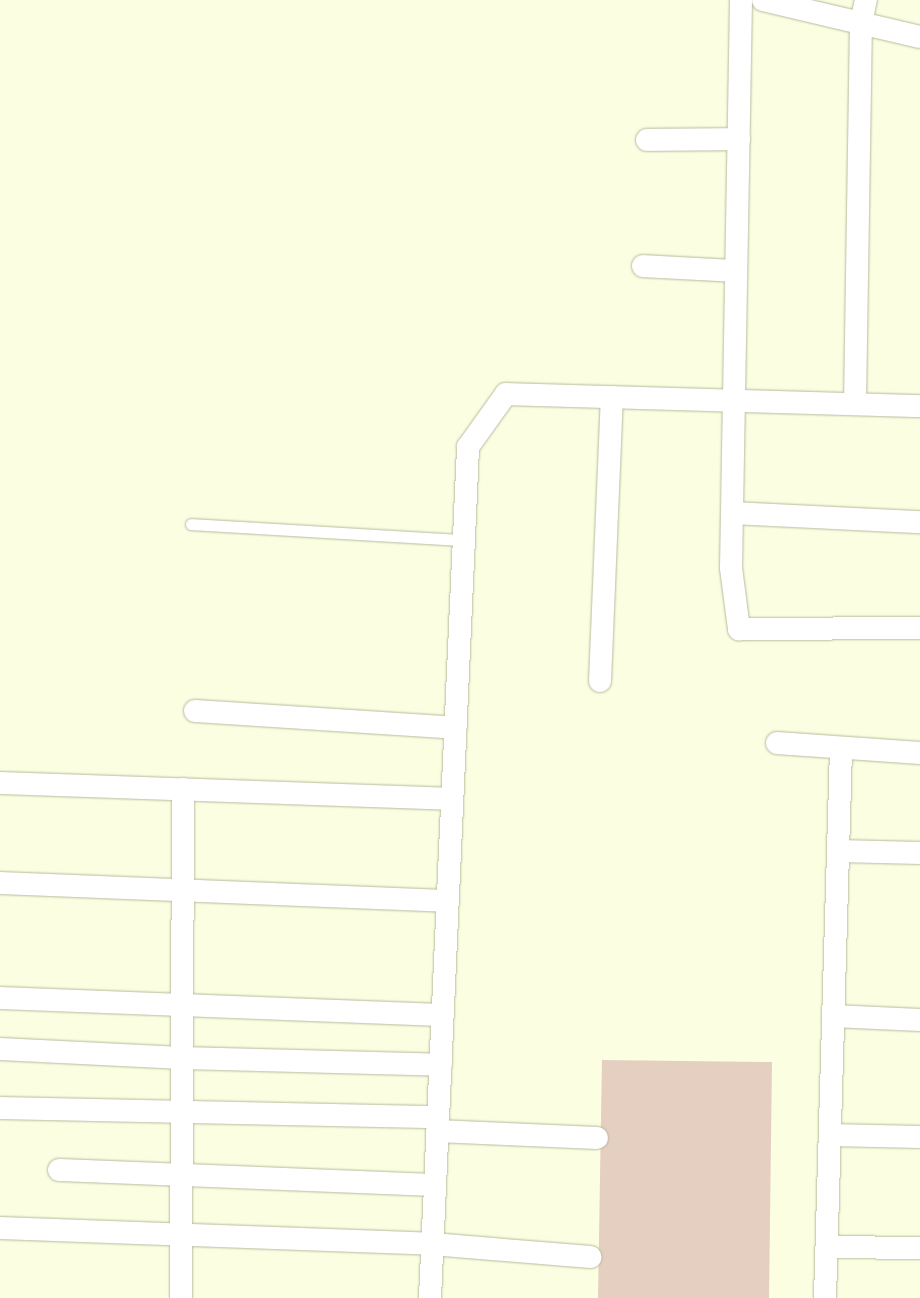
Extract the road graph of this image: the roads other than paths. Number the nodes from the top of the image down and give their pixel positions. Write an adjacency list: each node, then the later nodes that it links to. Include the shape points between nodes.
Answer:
1 (741, 0): 6 (street)
2 (763, 0): 4 (street)
3 (866, 0): 4 (street)
4 (861, 23): 5 (street); 12 (street)
5 (920, 37)
6 (739, 139): 7 (street); 9 (street)
7 (647, 140)
8 (643, 266): 9 (street)
9 (736, 271): 11 (street)
10 (612, 397): 11 (street); 17 (street, via 506,394 468,447); 19 (street)
11 (734, 400): 12 (street); 14 (street)
12 (855, 402): 13 (street)
13 (920, 406)
14 (732, 513): 15 (street); 18 (street, via 731,568 739,629)
15 (920, 522)
16 (191, 524): 17 (lane)
17 (464, 540): 21 (street)
18 (920, 628)
19 (600, 681)
20 (195, 711): 21 (street)
21 (455, 728): 27 (street)
22 (777, 744): 23 (street)
23 (841, 748): 24 (street); 28 (street)
24 (920, 753)
25 (0, 783): 26 (street)
26 (183, 789): 27 (street); 31 (street)
27 (452, 799): 32 (street)
28 (838, 851): 29 (street); 36 (street)
29 (920, 853)
30 (0, 883): 31 (street)
31 (183, 891): 32 (street); 34 (street)
32 (448, 901): 35 (street)
33 (0, 998): 34 (street)
34 (182, 1005): 35 (street); 39 (street)
35 (443, 1015): 40 (street)
36 (833, 1016): 37 (street); 44 (street)
37 (920, 1020)
38 (0, 1049): 39 (street)
39 (182, 1058): 40 (street); 42 (street)
40 (441, 1065): 43 (street)
41 (0, 1108): 42 (street)
42 (182, 1112): 43 (street); 48 (street)
43 (438, 1124): 46 (street); 49 (street)
44 (830, 1135): 45 (street); 53 (street)
45 (920, 1137)
46 (597, 1138)
47 (59, 1170): 48 (street)
48 (182, 1175): 49 (street); 51 (street)
49 (435, 1185): 52 (street)
50 (0, 1228): 51 (street)
51 (182, 1234): 52 (street); 56 (street)
52 (432, 1244): 55 (street); 57 (street)
53 (827, 1247): 54 (street); 58 (street)
54 (920, 1248)
55 (590, 1257)
56 (181, 1298)
57 (430, 1298)
58 (825, 1298)

